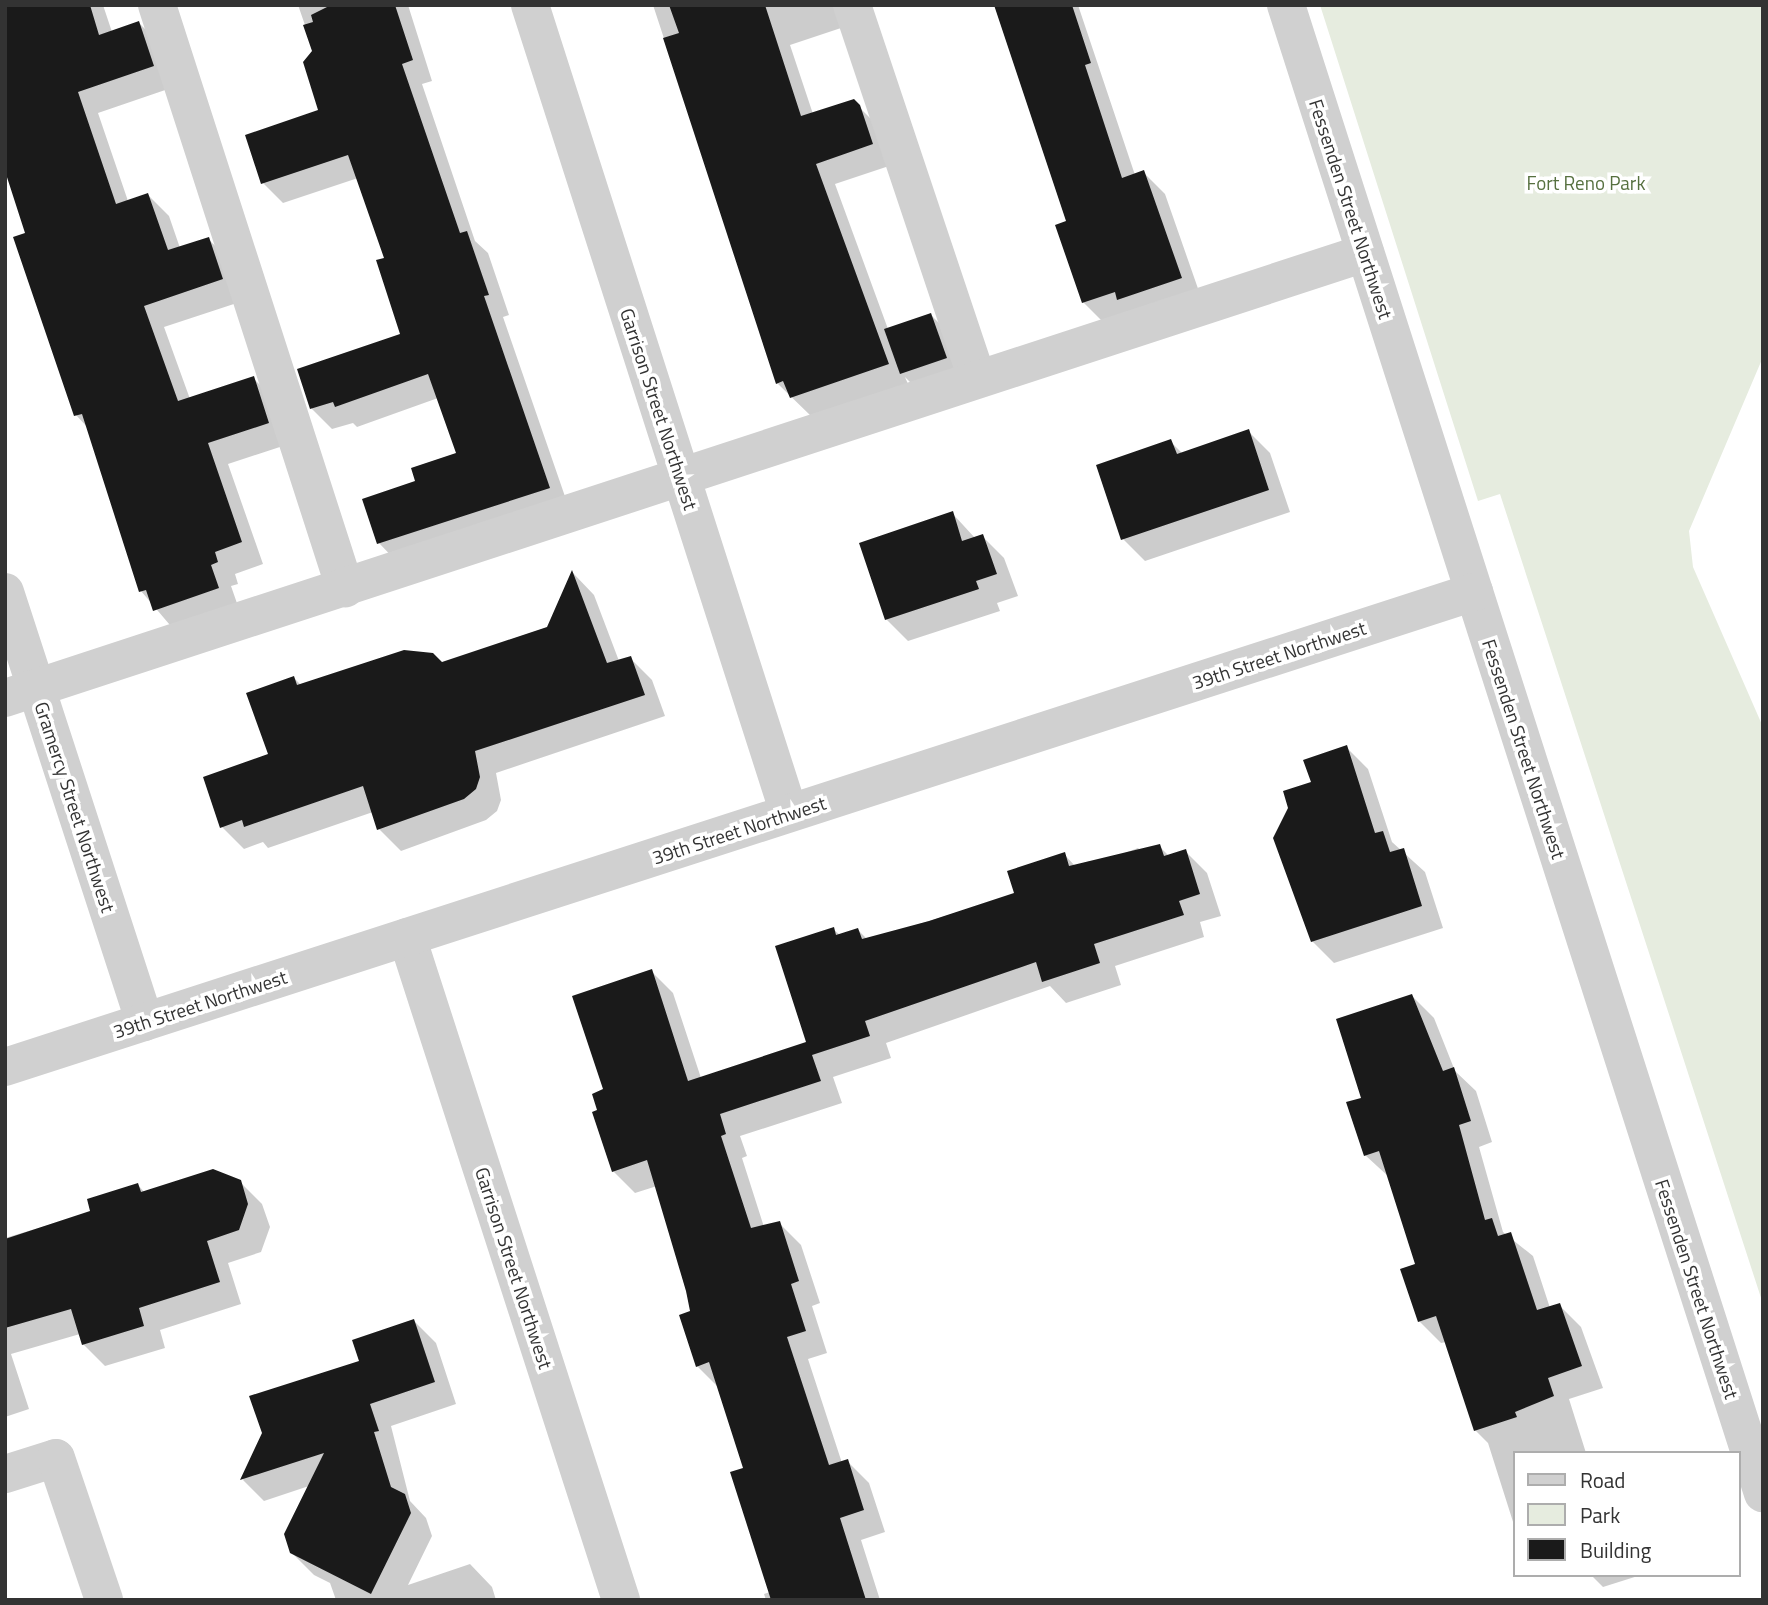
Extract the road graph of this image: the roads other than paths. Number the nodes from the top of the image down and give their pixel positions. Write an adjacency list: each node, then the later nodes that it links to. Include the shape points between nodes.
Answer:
1 (157, 5): 8 (street)
2 (530, 5): 7 (street, Garrison Street Northwest)
3 (852, 5): 6 (street)
4 (1286, 5): 5 (street, Fessenden Street Northwest)
5 (1365, 253): 6 (street); 10 (street, Fessenden Street Northwest)
6 (977, 380): 7 (street)
7 (681, 478): 8 (street); 12 (street, Garrison Street Northwest)
8 (345, 587): 11 (street)
9 (5, 592): 11 (street, Gramercy Street Northwest)
10 (1474, 592): 12 (street, 39th Street Northwest); 17 (street, Fessenden Street Northwest)
11 (21, 693): 14 (street, Gramercy Street Northwest)
12 (789, 813): 13 (street, 39th Street Northwest)
13 (407, 937): 14 (street, 39th Street Northwest); 19 (street, Garrison Street Northwest)
14 (145, 1022): 15 (street, 39th Street Northwest)
15 (5, 1067)
16 (5, 1474): 18 (street, via 56,1458)
17 (1763, 1493)
18 (104, 1600)
19 (621, 1600)

